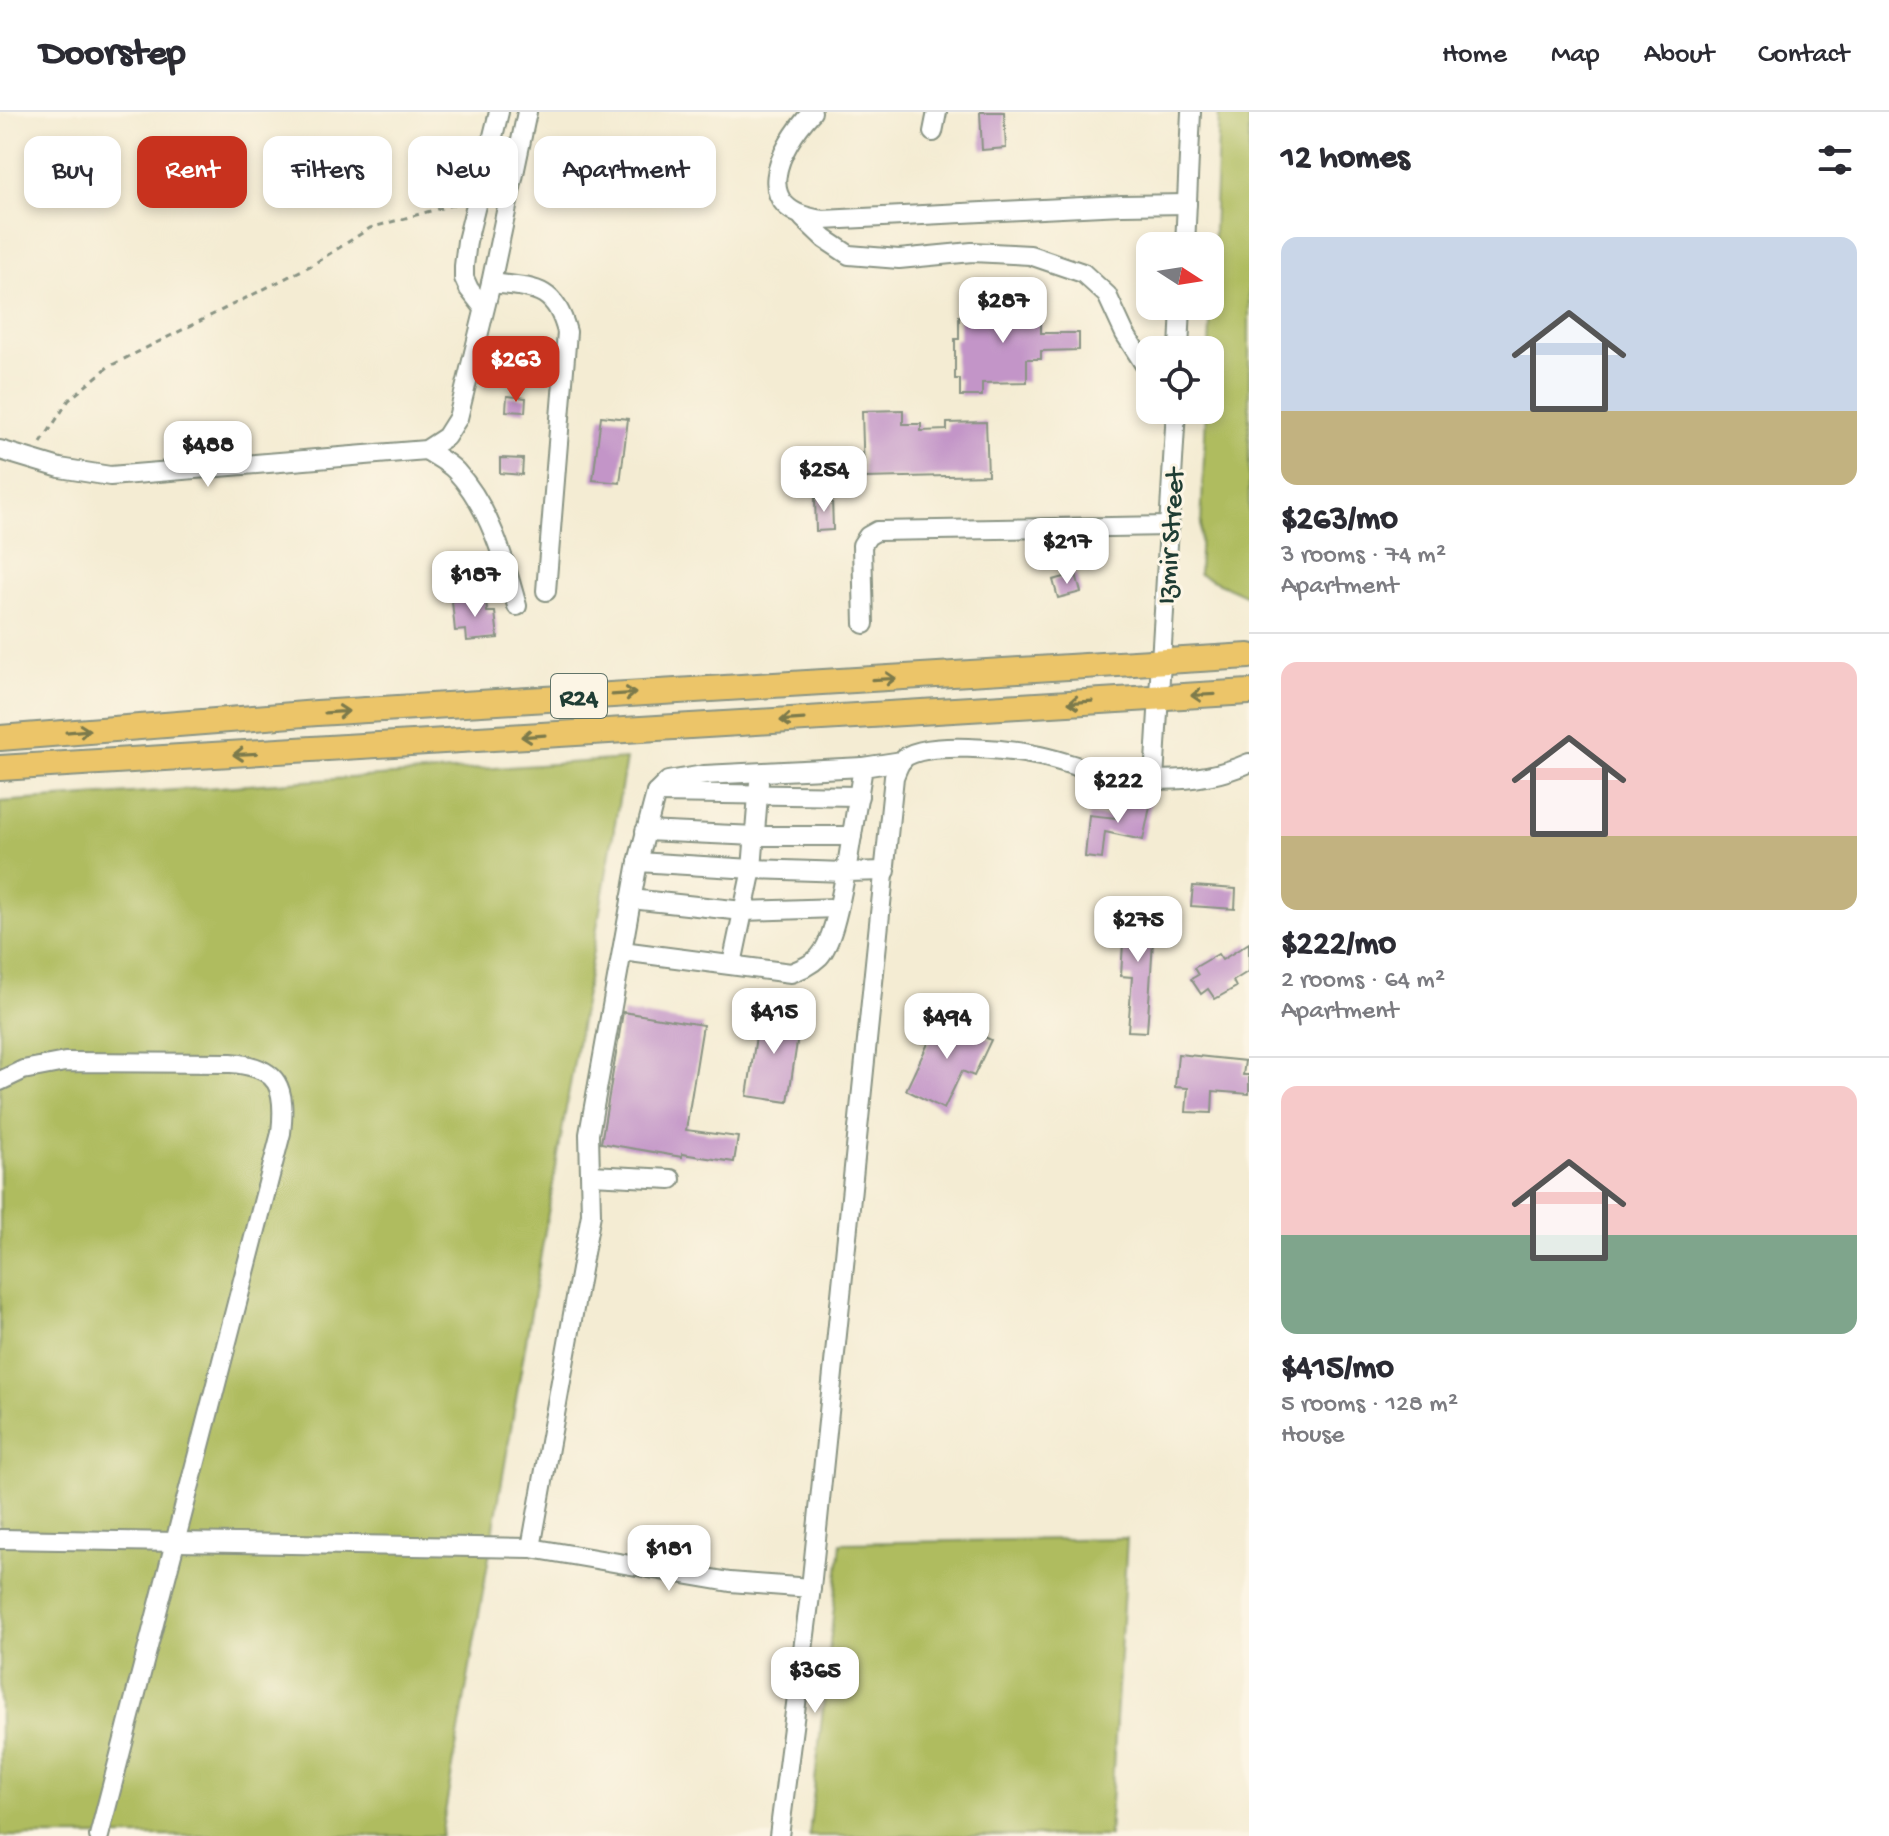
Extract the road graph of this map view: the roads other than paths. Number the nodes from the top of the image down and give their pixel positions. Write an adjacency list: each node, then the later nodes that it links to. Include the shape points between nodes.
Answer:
1 (499, 112): 11 (street, via 467,241 464,278)
2 (527, 112): 10 (street)
3 (812, 112): 8 (street, via 798,127 775,173 776,189)
4 (937, 112): 6 (street)
5 (1191, 112): 7 (street)
6 (933, 132)
7 (1187, 204): 8 (street); 9 (street)
8 (803, 218): 12 (street, via 849,255 1030,255 1083,273 1107,295)
9 (1186, 232)
10 (491, 283): 11 (street); 17 (street, via 546,294 561,308 567,332)
11 (483, 307): 15 (street, via 458,418 446,437)
12 (1136, 351)
13 (1175, 424): 16 (street, Izmir Street)
14 (0, 450): 15 (street, via 110,476)
15 (426, 450): 18 (street, via 455,469 473,494 496,539)
16 (1170, 526): 19 (street, via 877,531 862,545); 21 (street, Izmir Street)
17 (546, 591)
18 (517, 606)
19 (864, 624)
20 (1249, 656): 21 (main road, R24)
21 (1159, 662): 23 (street, Izmir Street); 24 (main road, R24, one-way to 21, via 302,714)
22 (1249, 692): 23 (main road, R24, one-way to 23)
23 (1157, 697): 28 (main road, R24, one-way to 28); 30 (street, Izmir Street)
24 (0, 738)
25 (902, 761): 27 (street); 30 (street, via 917,751 960,748 1037,755 1109,775); 39 (street, via 894,777)
26 (1249, 763): 30 (street, via 1211,776)
27 (863, 767): 29 (street); 33 (street)
28 (0, 768)
29 (760, 772): 31 (street, via 668,781); 32 (street)
30 (1154, 779)
31 (656, 793): 32 (street); 34 (street)
32 (759, 795): 33 (street); 35 (street)
33 (859, 796): 36 (street)
34 (645, 831): 35 (street); 37 (street)
35 (756, 836): 36 (street); 38 (street)
36 (852, 836): 40 (street)
37 (638, 862): 38 (street); 41 (street)
38 (752, 869): 40 (street); 43 (street)
39 (886, 871): 40 (street); 52 (street)
40 (846, 872): 42 (street)
41 (631, 899): 43 (street); 44 (street)
42 (837, 908): 43 (street); 45 (street, via 821,956 805,967 791,973)
43 (743, 911): 45 (street)
44 (622, 951): 45 (street); 47 (street, via 589,1134)
45 (732, 964)
46 (0, 1081): 50 (street, via 23,1070 65,1062 194,1062 265,1069 279,1086 281,1133)
47 (591, 1175): 48 (street); 51 (street, via 591,1214)
48 (671, 1179)
49 (0, 1539): 50 (street)
50 (174, 1542): 51 (street); 53 (street)
51 (531, 1548): 52 (street, via 730,1582)
52 (811, 1588): 54 (street)
53 (99, 1836)
54 (779, 1836)

